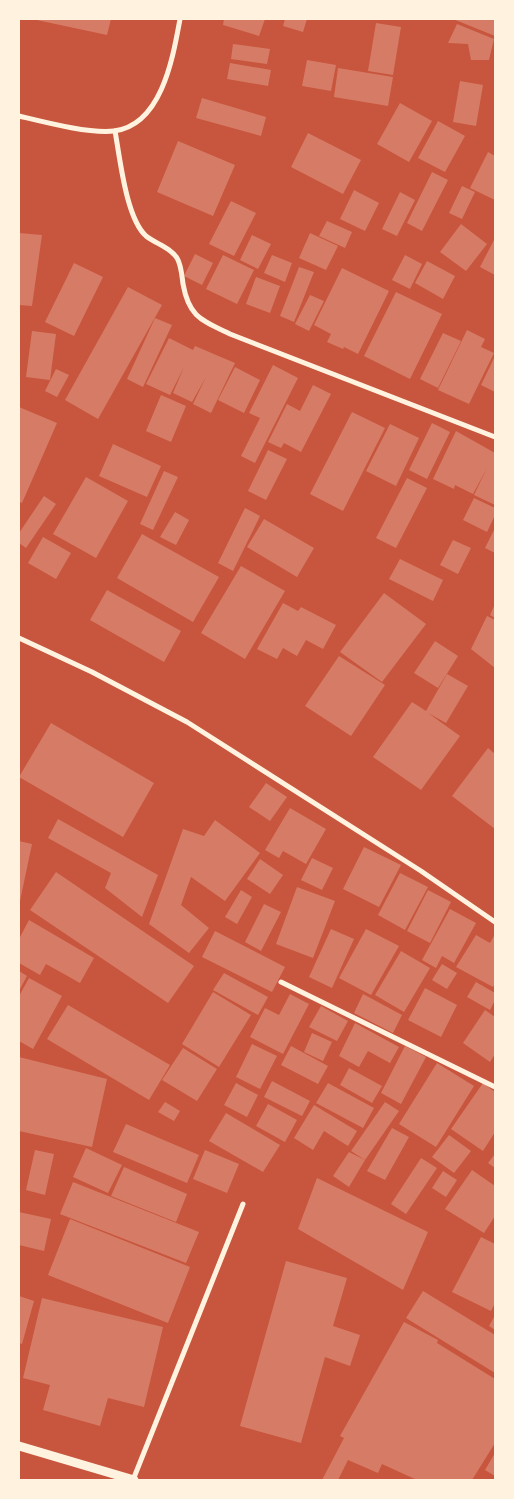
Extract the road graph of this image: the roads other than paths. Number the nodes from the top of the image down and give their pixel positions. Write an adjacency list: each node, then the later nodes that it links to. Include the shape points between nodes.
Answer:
1 (180, 19): 3 (street, via 168,77 154,102 131,125)
2 (19, 116): 3 (street, via 96,131)
3 (115, 131): 4 (street, via 128,198 137,224 146,236 178,259 186,299 192,311 204,321)
4 (495, 437)
5 (19, 638): 6 (street, via 187,722 422,870)
6 (495, 922)
7 (281, 982): 8 (street)
8 (495, 1087)
9 (243, 1204): 11 (street)
10 (19, 1446): 11 (street)
11 (133, 1480)

